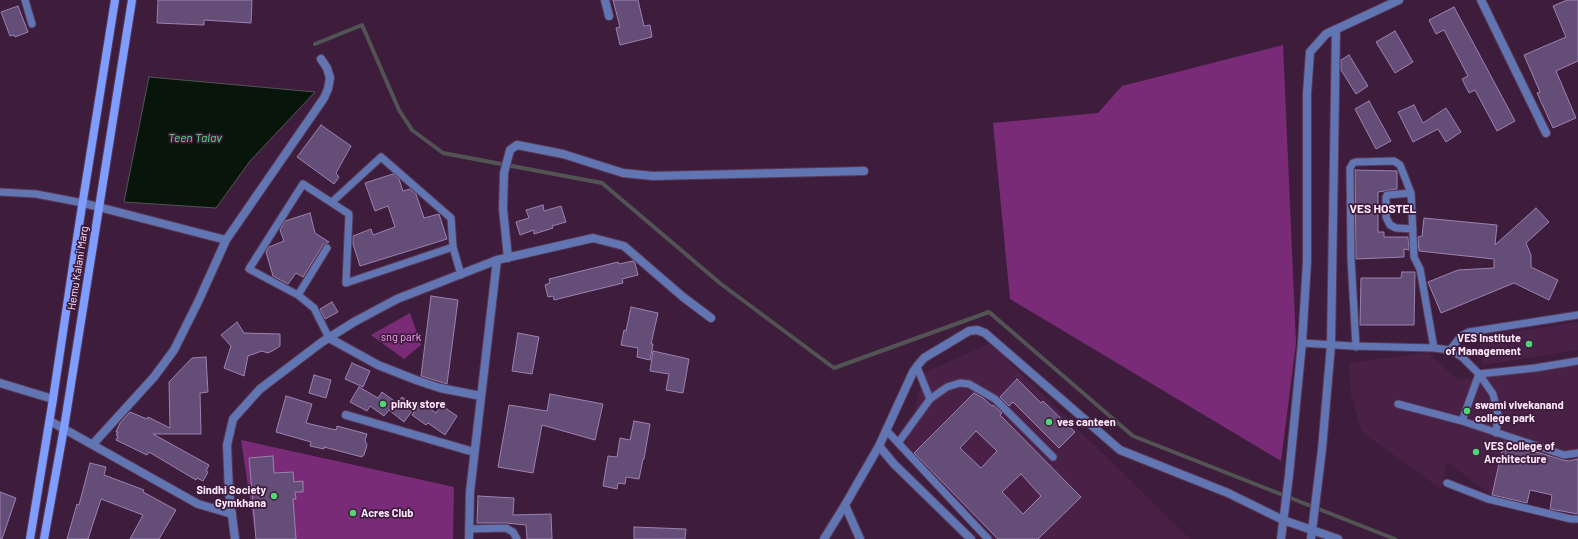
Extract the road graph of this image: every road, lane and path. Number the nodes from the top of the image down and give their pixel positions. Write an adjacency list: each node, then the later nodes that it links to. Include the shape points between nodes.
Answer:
1 (25, 0): 8 (lane)
2 (115, 0): 16 (main road)
3 (132, 0): 17 (main road, Hemu Kalani Marg)
4 (605, 0): 7 (street)
5 (1399, 0): 9 (street)
6 (1481, 0): 11 (street)
7 (609, 16)
8 (32, 24)
9 (1336, 29): 29 (street, via 1326,34 1310,52 1307,94 1307,262); 30 (street)
10 (321, 59): 19 (street, via 330,78 324,98)
11 (1546, 133)
12 (864, 171): 22 (street, via 653,176 623,173 563,154 522,145 513,147 504,173 503,209)
13 (0, 192): 16 (lane, via 36,194)
14 (1412, 193): 18 (lane); 18 (lane, via 1386,197 1386,217 1390,225 1396,228); 31 (lane, via 1398,162 1356,162 1351,165)
15 (332, 202): 20 (lane, via 381,157 451,218); 20 (lane, via 349,214 346,283); 25 (lane, via 304,184 249,269)
16 (83, 203): 17 (street); 39 (main road)
17 (99, 207): 19 (street); 45 (main road, Hemu Kalani Marg)
18 (1413, 229): 32 (lane, via 1414,257 1420,269)
19 (226, 240): 49 (street, via 174,350 154,377)
20 (453, 247): 24 (lane)
21 (328, 248): 25 (lane)
22 (508, 258): 23 (street); 27 (street, via 593,238 624,246)
23 (497, 260): 24 (street); 38 (street)
24 (461, 274): 28 (street, via 397,300)
25 (298, 295): 28 (lane, via 314,308)
26 (1578, 315): 33 (lane, via 1469,332)
27 (711, 318)
28 (328, 338): 38 (street, via 378,365 416,380); 56 (street, via 260,388 234,419 227,445)
29 (1302, 343): 30 (lane); 58 (street)
30 (1331, 345): 31 (lane); 60 (street)
31 (1356, 347): 32 (lane)
32 (1434, 348): 33 (lane)
33 (1450, 350): 36 (lane, via 1462,357)
34 (1578, 361): 36 (lane)
35 (917, 367): 40 (lane); 46 (street); 58 (street, via 924,358 969,331 985,333 1120,450 1228,493)
36 (1479, 374): 44 (lane); 47 (lane, via 1493,394 1498,415)
37 (0, 383): 39 (street)
38 (480, 396): 51 (street)
39 (53, 399): 43 (main road)
40 (930, 399): 48 (lane); 53 (lane, via 947,387 960,383 970,384 995,399)
41 (1398, 404): 44 (lane)
42 (346, 415): 51 (street)
43 (50, 421): 45 (street); 61 (main road)
44 (1462, 421): 47 (lane)
45 (64, 428): 49 (street); 62 (main road, Hemu Kalani Marg)
46 (886, 430): 48 (lane); 50 (street)
47 (1496, 433): 52 (lane, via 1564,455)
48 (898, 443): 69 (lane)
49 (93, 444): 56 (street, via 198,504)
50 (879, 446): 55 (street); 68 (street)
51 (474, 452): 59 (street)
52 (1578, 453)
53 (1053, 457)
54 (1447, 483): 57 (lane, via 1488,499)
55 (846, 505): 66 (street); 67 (street)
56 (232, 514): 63 (street)
57 (1578, 519)
58 (1283, 520): 60 (street); 70 (street)
59 (469, 529): 64 (street); 65 (lane, via 506,528 513,532)
60 (1313, 530): 71 (street); 72 (street)
61 (30, 539)
62 (44, 539)
63 (235, 539)
64 (469, 539)
65 (517, 539)
66 (824, 539)
67 (860, 539)
68 (971, 539)
69 (988, 539)
70 (1281, 539)
71 (1311, 539)
72 (1338, 539)

